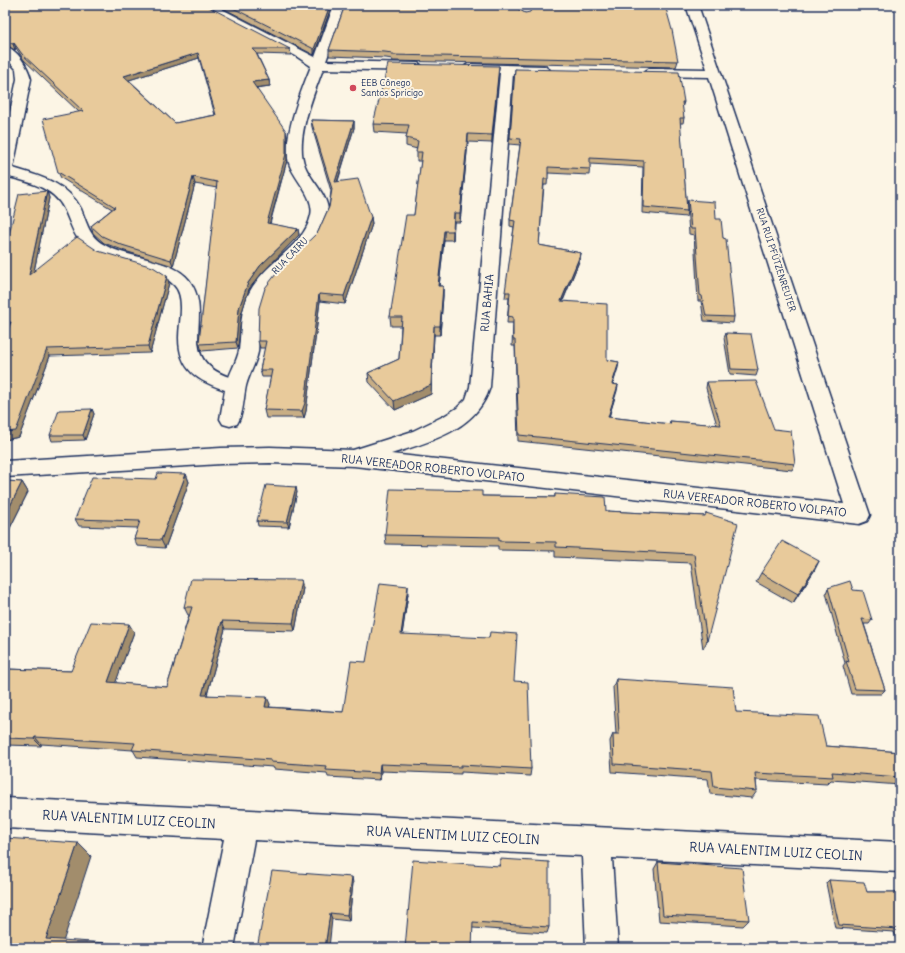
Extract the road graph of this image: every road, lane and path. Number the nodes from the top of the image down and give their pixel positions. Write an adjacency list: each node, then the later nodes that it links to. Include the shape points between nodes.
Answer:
1 (205, 5): 5 (street, via 300,53)
2 (340, 5): 5 (street, RUA CAIRU)
3 (692, 5): 11 (street, RUA RUI PFÜTZENREUTER)
4 (5, 50): 12 (street, via 22,68 24,79)
5 (318, 65): 6 (street); 13 (street, RUA CAIRU, via 304,103 294,147 297,165 318,202 318,222 302,246 263,284 255,296 248,353)
6 (428, 68)
7 (452, 68): 8 (street)
8 (507, 69): 9 (street); 15 (street, RUA BAHIA, via 480,387 474,404 459,418 435,430)
9 (555, 70)
10 (635, 72): 11 (street)
11 (715, 74): 17 (street, RUA RUI PFÜTZENREUTER)
12 (5, 171): 13 (street, via 34,179 58,191 68,201 81,234 98,249 170,274 181,282 188,291 190,303 187,343 191,358 200,370 215,379)
13 (236, 386): 14 (street, RUA CAIRU)
14 (230, 419)
15 (354, 458): 16 (street, RUA VEREADOR ROBERTO VOLPATO, via 222,456); 17 (street, RUA VEREADOR ROBERTO VOLPATO)
16 (5, 468)
17 (859, 515)
18 (5, 813): 19 (street, RUA VALENTIM LUIZ CEOLIN)
19 (242, 825): 20 (street, RUA VALENTIM LUIZ CEOLIN); 22 (street)
20 (596, 842): 21 (street, RUA VALENTIM LUIZ CEOLIN); 23 (street)
21 (900, 857)
22 (218, 948)
23 (602, 948)

